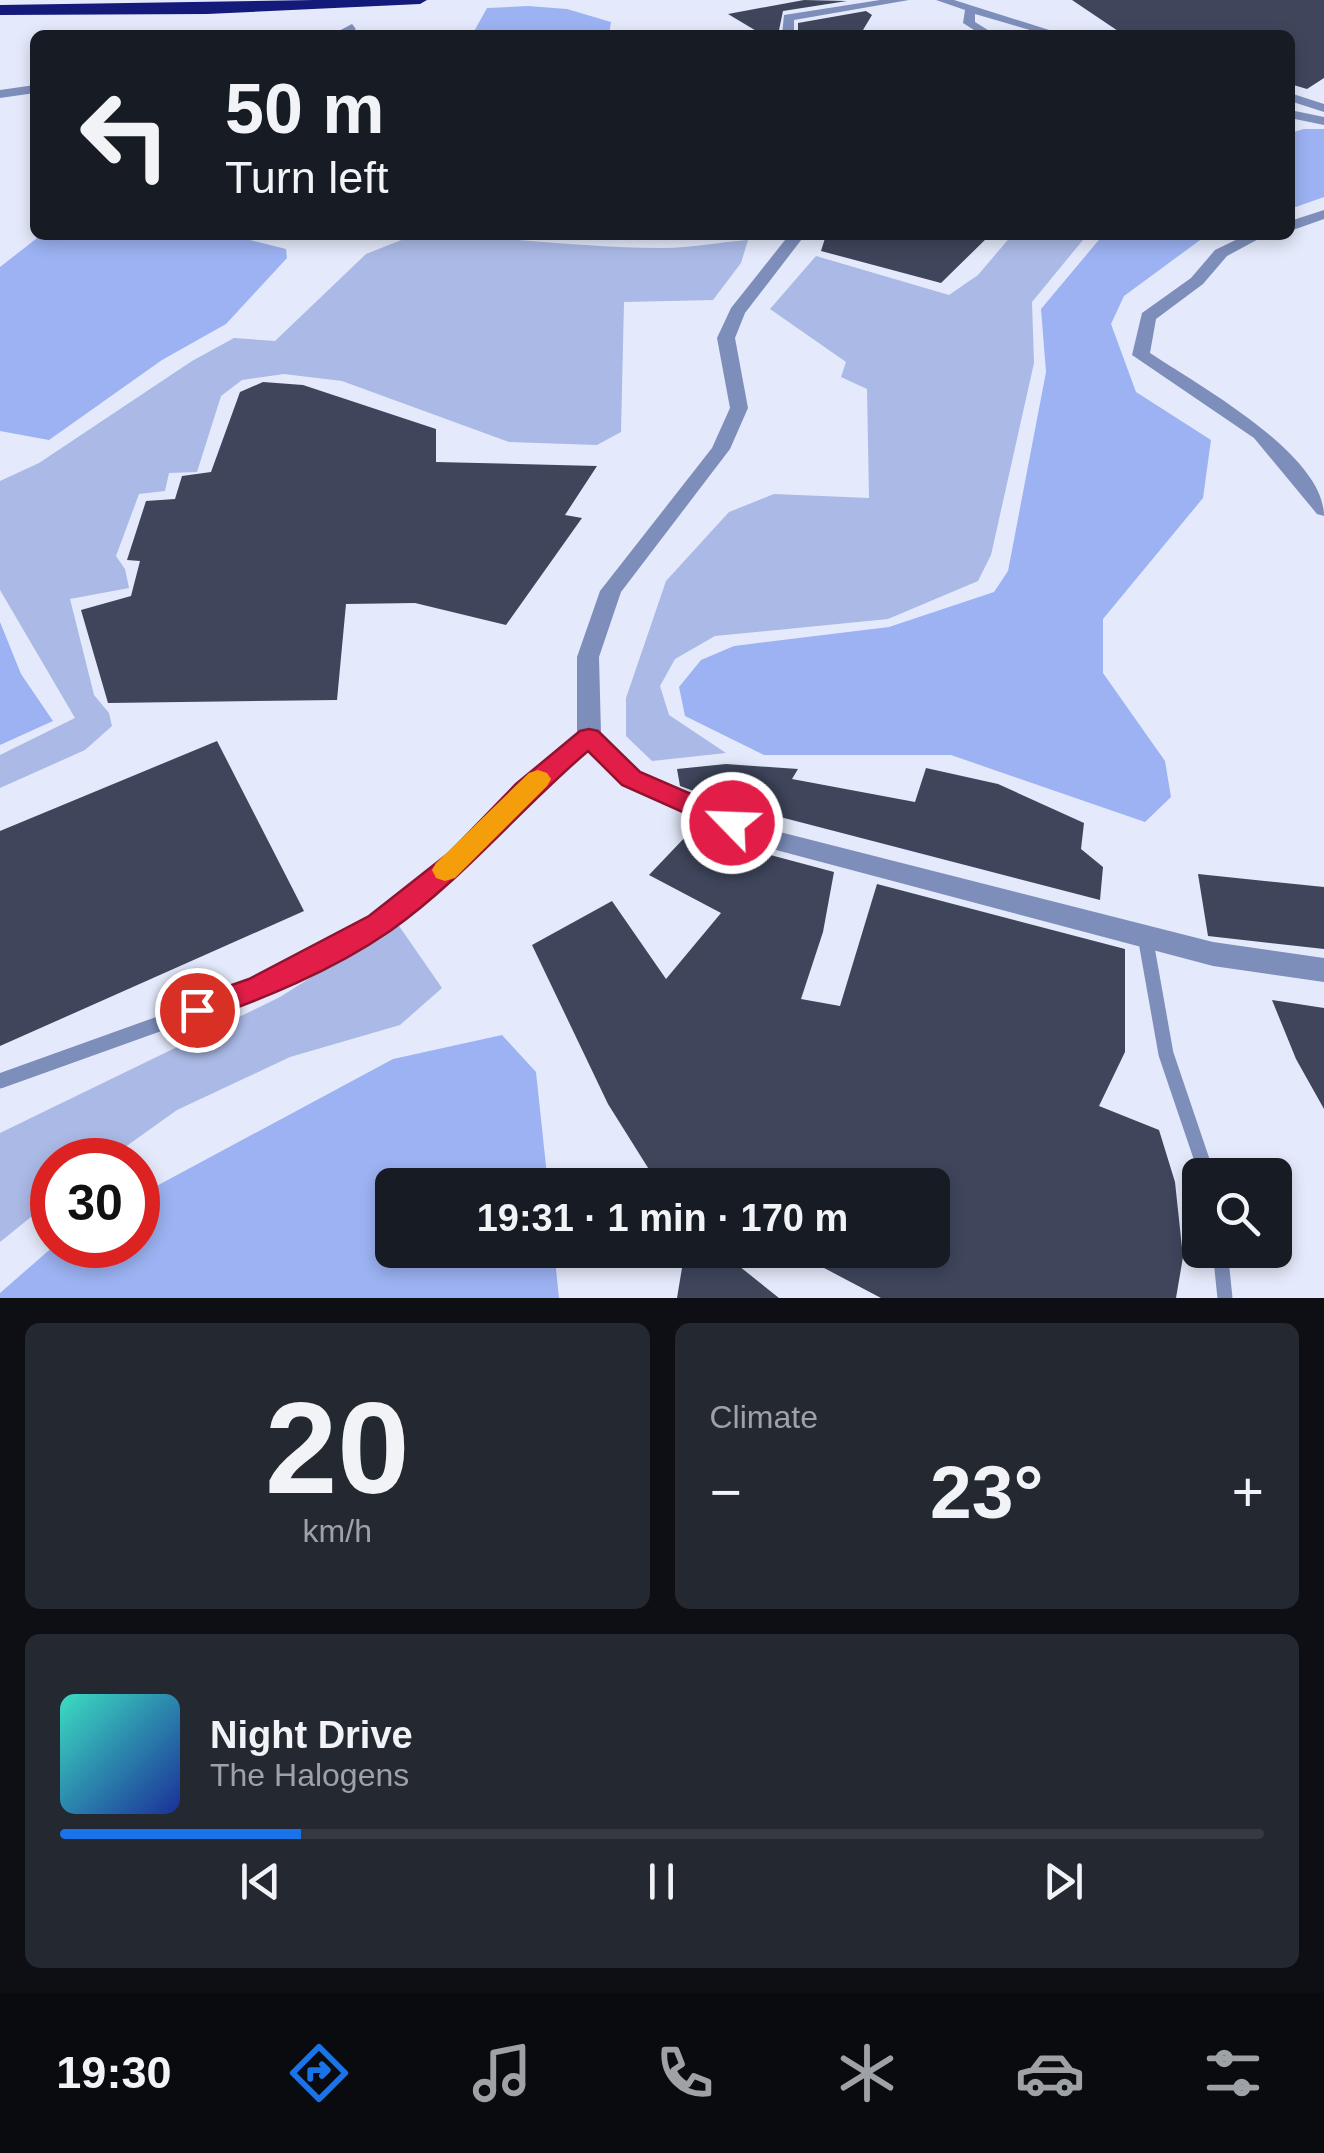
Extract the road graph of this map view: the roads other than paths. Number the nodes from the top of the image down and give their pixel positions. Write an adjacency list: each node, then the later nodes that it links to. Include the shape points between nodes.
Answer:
1 (262, 0): 5 (highway)
2 (420, 0): 6 (highway)
3 (903, 0): 10 (street, via 788,17)
4 (942, 0): 7 (street)
5 (0, 2)
6 (0, 10)
7 (970, 11): 11 (street, via 969,23); 12 (street)
8 (352, 27): 9 (street)
9 (346, 30)
10 (788, 30)
11 (981, 30)
12 (1040, 30)
13 (30, 90): 14 (street)
14 (0, 94)
15 (1295, 99): 16 (street)
16 (1324, 108)
17 (1295, 115): 18 (street)
18 (1324, 122)
19 (1324, 214): 20 (street)
20 (1295, 224)
21 (793, 240): 24 (street, via 737,312 726,338 739,408 721,449 611,591 588,656)
22 (1248, 240): 23 (street, via 1221,253 1148,318 1141,355 1260,434)
23 (1324, 510)
24 (589, 737): 25 (street, via 631,778 766,838); 27 (lane, via 379,924 259,988)
25 (1144, 936): 26 (street); 28 (lane, via 1166,1054)
26 (1324, 970)
27 (0, 1081)
28 (1201, 1158)
29 (1222, 1268): 30 (lane)
30 (1225, 1298)

